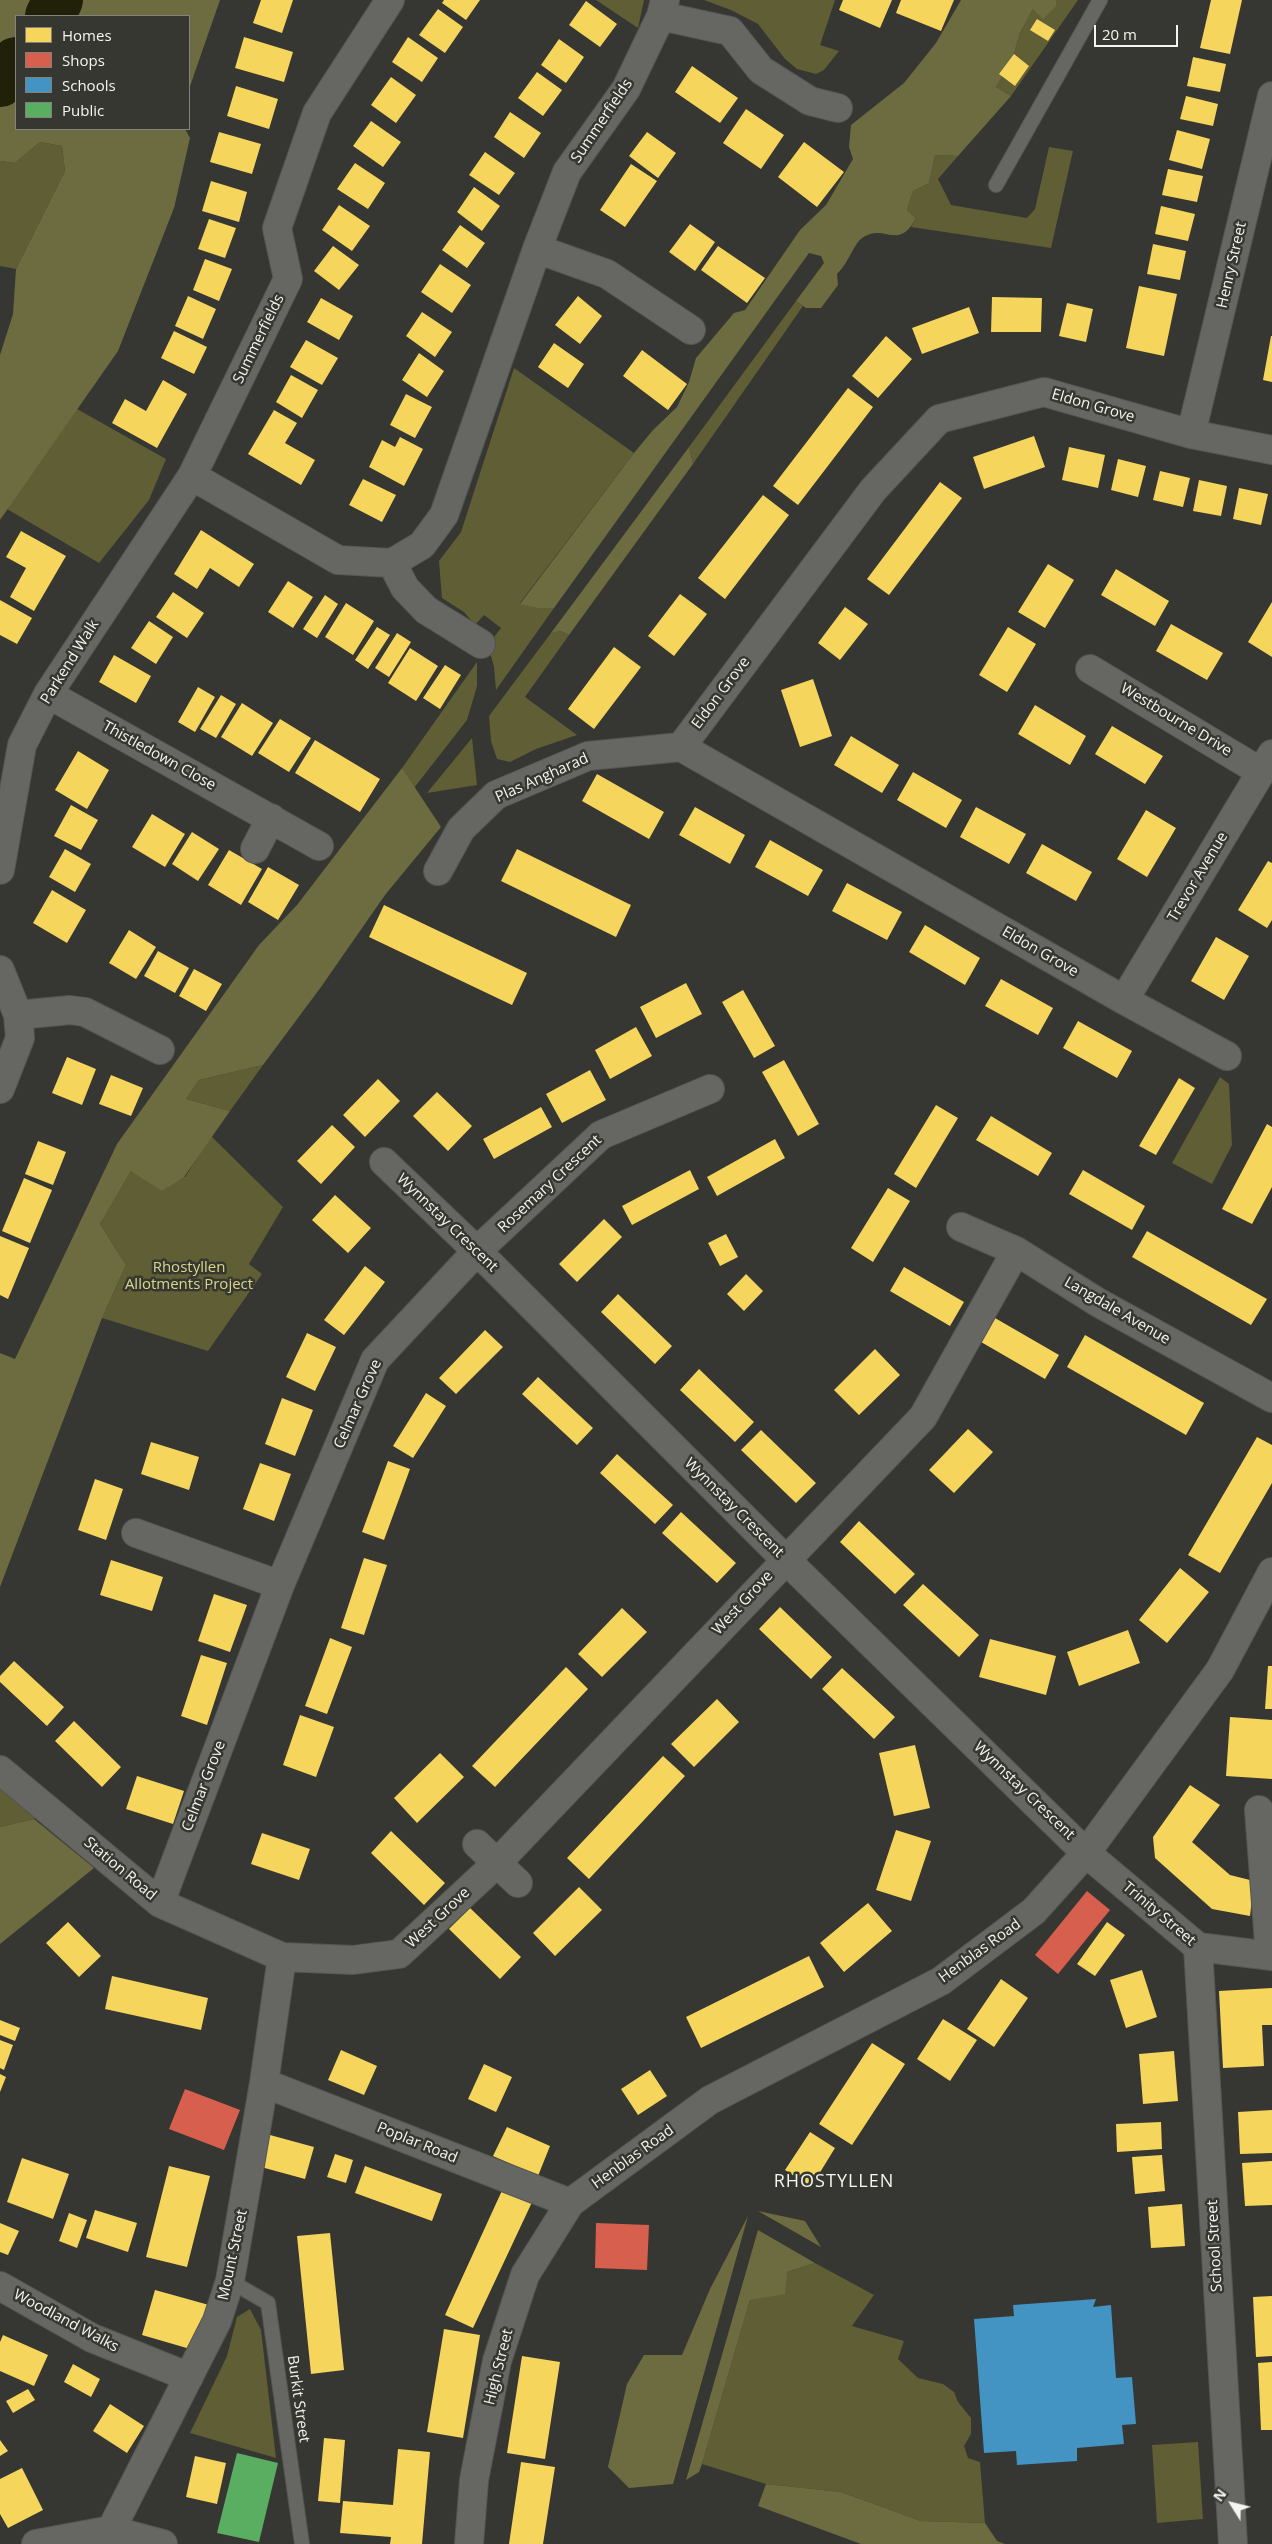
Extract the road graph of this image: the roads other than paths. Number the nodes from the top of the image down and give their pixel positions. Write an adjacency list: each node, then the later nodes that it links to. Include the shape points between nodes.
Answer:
1 (390, 0): 11 (street, Summerfields, via 317,113 277,228 288,279)
2 (1100, 0): 6 (lane)
3 (663, 8): 5 (street, via 730,31 761,70 810,101); 7 (street, Summerfields, via 626,89 567,172)
4 (1272, 96): 9 (street, Henry Street)
5 (838, 108)
6 (996, 185)
7 (537, 249): 8 (street, via 607,274); 12 (street, Summerfields, via 444,515 422,545)
8 (691, 330)
9 (1191, 434): 10 (street, Eldon Grove); 16 (street, Eldon Grove, via 1044,392 939,419 873,490)
10 (1272, 450)
11 (192, 476): 12 (street, via 338,560); 15 (street, Parkend Walk)
12 (392, 563): 13 (street, via 406,588 426,610)
13 (481, 644)
14 (1090, 669): 17 (street, Westbourne Drive)
15 (48, 694): 18 (street, Thistledown Close); 21 (street, Parkend Walk, via 22,745)
16 (681, 747): 22 (street, Plas Angharad, via 588,756 496,795 461,829); 24 (street, Eldon Grove)
17 (1267, 763): 24 (street, Trevor Avenue)
18 (271, 818): 19 (street, Thistledown Close); 20 (street)
19 (319, 846)
20 (254, 849)
21 (0, 870)
22 (438, 871)
23 (0, 970): 25 (street)
24 (1124, 1000): 27 (street, Eldon Grove)
25 (18, 1015): 26 (street, via 70,1010 85,1012); 28 (street, via 20,1038)
26 (160, 1050)
27 (1227, 1056)
28 (0, 1089)
29 (710, 1089): 32 (street, Rosemary Crescent, via 601,1135)
30 (384, 1162): 32 (street, Wynnstay Crescent)
31 (961, 1227): 33 (street, Langdale Avenue)
32 (477, 1251): 36 (street, Wynnstay Crescent); 38 (street, Celmar Grove, via 375,1360)
33 (1016, 1252): 34 (street, Langdale Avenue, via 1099,1303); 36 (street, West Grove, via 923,1417)
34 (1272, 1398)
35 (136, 1532): 38 (street)
36 (785, 1559): 42 (street, Wynnstay Crescent); 43 (street, West Grove)
37 (1272, 1572): 42 (street, Henblas Road, via 1220,1670)
38 (280, 1585): 45 (street, Celmar Grove)
39 (0, 1770): 45 (street, Station Road)
40 (1259, 1810): 47 (street)
41 (477, 1844): 43 (street)
42 (1086, 1852): 46 (street, Trinity Street); 50 (street, Henblas Road, via 1034,1911 942,1980 710,2100)
43 (497, 1863): 44 (street); 48 (street, West Grove, via 399,1954 353,1960)
44 (518, 1884)
45 (160, 1903): 48 (street, Station Road)
46 (1198, 1947): 47 (street, Trinity Street); 59 (street, School Street)
47 (1271, 1956)
48 (282, 1957): 49 (street, Mount Street)
49 (264, 2083): 50 (street, Poplar Road); 51 (street, Mount Street)
50 (570, 2203): 58 (street, High Street, via 525,2275 498,2361 474,2480)
51 (230, 2281): 53 (street, Mount Street, via 217,2321); 57 (lane, Burkit Street, via 268,2303)
52 (0, 2286): 53 (street, Woodland Walks, via 92,2338)
53 (189, 2377): 54 (street, Mount Street)
54 (111, 2530): 55 (street); 56 (street)
55 (36, 2544)
56 (163, 2544)
57 (302, 2544)
58 (469, 2544)
59 (1233, 2544)

